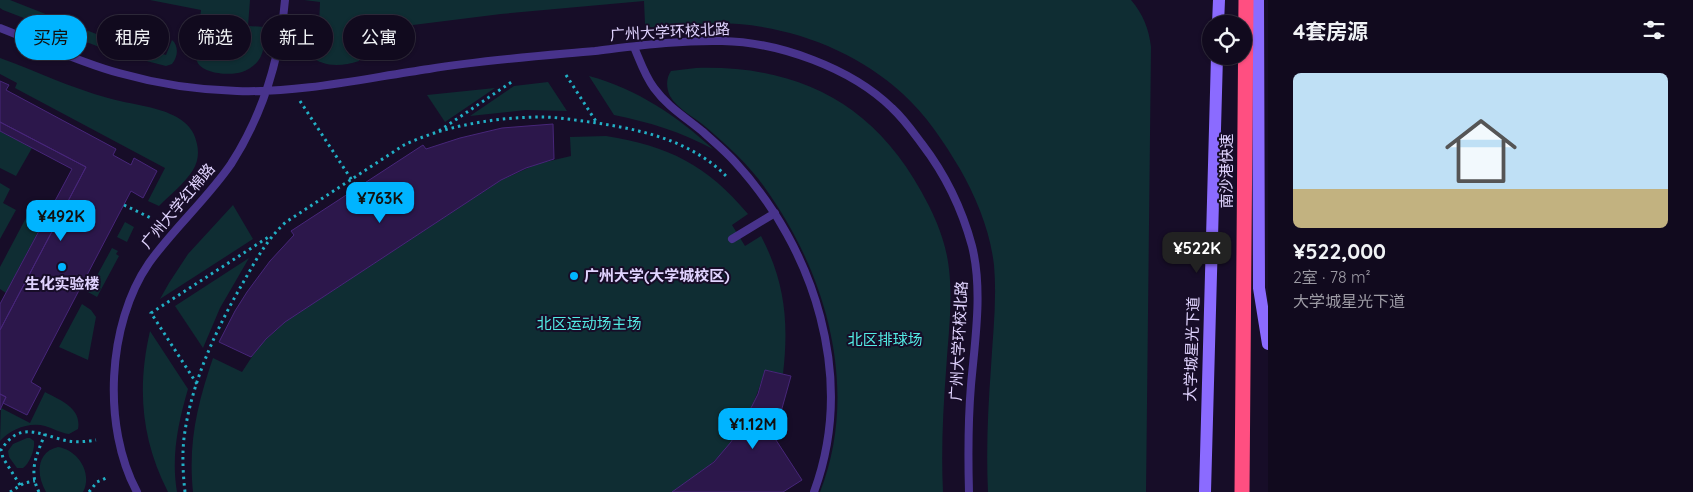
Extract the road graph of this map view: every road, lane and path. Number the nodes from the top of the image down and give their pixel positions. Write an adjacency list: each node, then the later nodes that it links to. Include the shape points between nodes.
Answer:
1 (285, 0): 12 (lane, 广州大学红棉路, via 277,56)
2 (1219, 0): 5 (main road)
3 (1246, 0): 38 (highway, 南沙港快速)
4 (1258, 0): 23 (main road, via 1260,288)
5 (1218, 15)
6 (0, 28): 12 (lane, 广州大学环校北路, via 85,62 146,80 207,90)
7 (634, 47): 11 (lane, 广州大学环校北路, via 480,62); 19 (lane, via 648,80 661,97 733,160); 36 (lane, 广州大学环校北路, via 721,41 756,44 799,54 839,72 879,97 929,153 950,188 973,250 977,307 969,430)
8 (1217, 65): 37 (main road, 大学城星光下道)
9 (566, 75): 13 (path)
10 (512, 81): 14 (path)
11 (292, 89): 12 (lane, 广州大学环校北路); 15 (path)
12 (268, 90): 33 (lane, 广州大学红棉路, via 231,164 174,230 148,266 120,331 114,408 125,461)
13 (597, 123): 14 (path, via 542,117 515,118); 16 (path, via 646,132 687,148)
14 (437, 133): 15 (path, via 404,145)
15 (351, 179): 17 (path); 21 (path)
16 (730, 180)
17 (357, 188)
18 (124, 205): 20 (path)
19 (775, 213): 22 (lane); 35 (lane, via 810,280 828,353 830,431)
20 (153, 219)
21 (273, 234): 24 (path, via 222,321); 24 (path, via 151,313)
22 (732, 239)
23 (1268, 344)
24 (197, 384): 34 (path, via 184,439)
25 (45, 434): 26 (path, via 69,441); 28 (path, via 33,469); 29 (path, via 29,431 19,434 1,450)
26 (96, 440)
27 (106, 478): 32 (path)
28 (35, 481): 29 (path); 31 (path)
29 (20, 485): 30 (path)
30 (10, 492)
31 (39, 492)
32 (89, 492)
33 (137, 492)
34 (184, 492)
35 (814, 492)
36 (970, 492)
37 (1205, 492)
38 (1241, 492)

